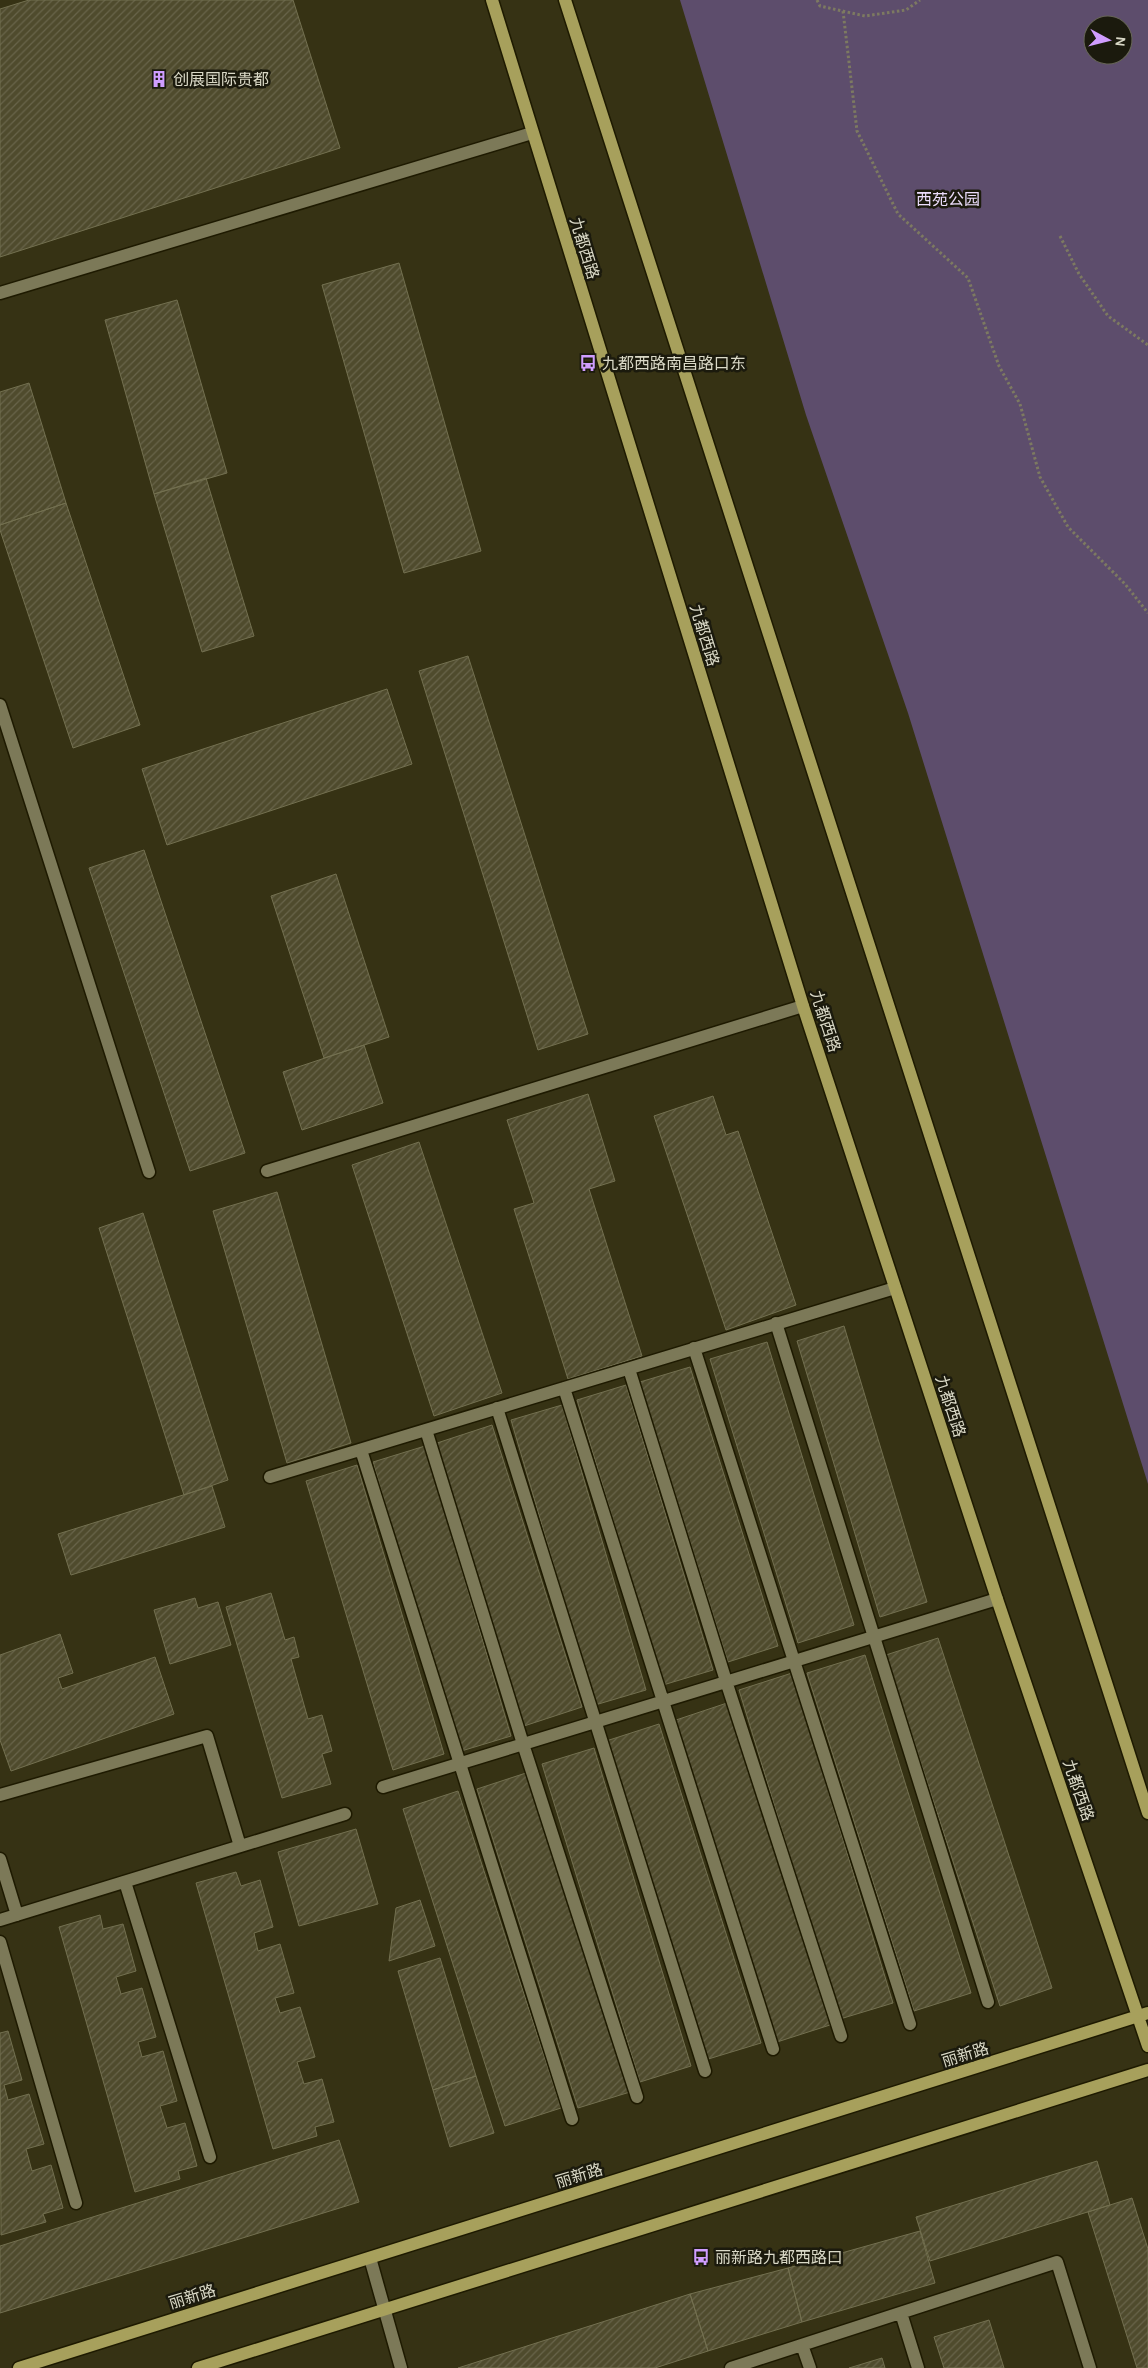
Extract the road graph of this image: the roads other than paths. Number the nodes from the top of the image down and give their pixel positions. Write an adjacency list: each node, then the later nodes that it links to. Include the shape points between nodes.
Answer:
1 (492, 0): 3 (main road, 九都西路)
2 (565, 0): 28 (main road)
3 (532, 133): 4 (street); 6 (main road, 九都西路)
4 (0, 292)
5 (0, 705): 8 (street)
6 (803, 1006): 7 (street); 9 (main road, 九都西路)
7 (267, 1171)
8 (149, 1172)
9 (895, 1288): 10 (street); 18 (main road, 九都西路)
10 (776, 1324): 11 (street); 19 (street)
11 (694, 1348): 12 (street); 20 (street)
12 (629, 1368): 13 (street); 21 (street)
13 (564, 1388): 14 (street); 22 (street)
14 (498, 1408): 15 (street); 23 (street)
15 (426, 1430): 16 (street); 24 (street)
16 (361, 1450): 17 (street); 25 (street)
17 (270, 1477)
18 (997, 1598): 19 (street); 37 (main road, 九都西路)
19 (874, 1636): 20 (street); 36 (street)
20 (794, 1661): 21 (street); 38 (street)
21 (726, 1682): 22 (street); 39 (street)
22 (663, 1701): 23 (street); 41 (street)
23 (595, 1722): 24 (street); 43 (street)
24 (523, 1744): 25 (street); 44 (street)
25 (460, 1763): 26 (street); 45 (street)
26 (383, 1787)
27 (0, 1795): 30 (street, via 207,1736)
28 (1148, 1813)
29 (345, 1814): 30 (street)
30 (240, 1846): 32 (street)
31 (0, 1859): 33 (street)
32 (125, 1882): 33 (street); 46 (street)
33 (17, 1915): 34 (street)
34 (0, 1920)
35 (0, 1942): 47 (street)
36 (988, 2002)
37 (1143, 2015): 40 (main road, 九都西路); 48 (main road, 丽新路)
38 (910, 2024)
39 (841, 2036)
40 (1148, 2046)
41 (773, 2049)
42 (1148, 2070): 49 (main road)
43 (705, 2071)
44 (636, 2097)
45 (572, 2119)
46 (210, 2157)
47 (76, 2203)
48 (370, 2258): 49 (street); 52 (main road, 丽新路)
49 (384, 2310): 53 (main road); 54 (street)
50 (901, 2313): 51 (street); 57 (street); 58 (street, via 1058,2262)
51 (802, 2345): 55 (street); 56 (street)
52 (19, 2368)
53 (198, 2368)
54 (401, 2368)
55 (731, 2368)
56 (810, 2368)
57 (918, 2368)
58 (1090, 2368)

